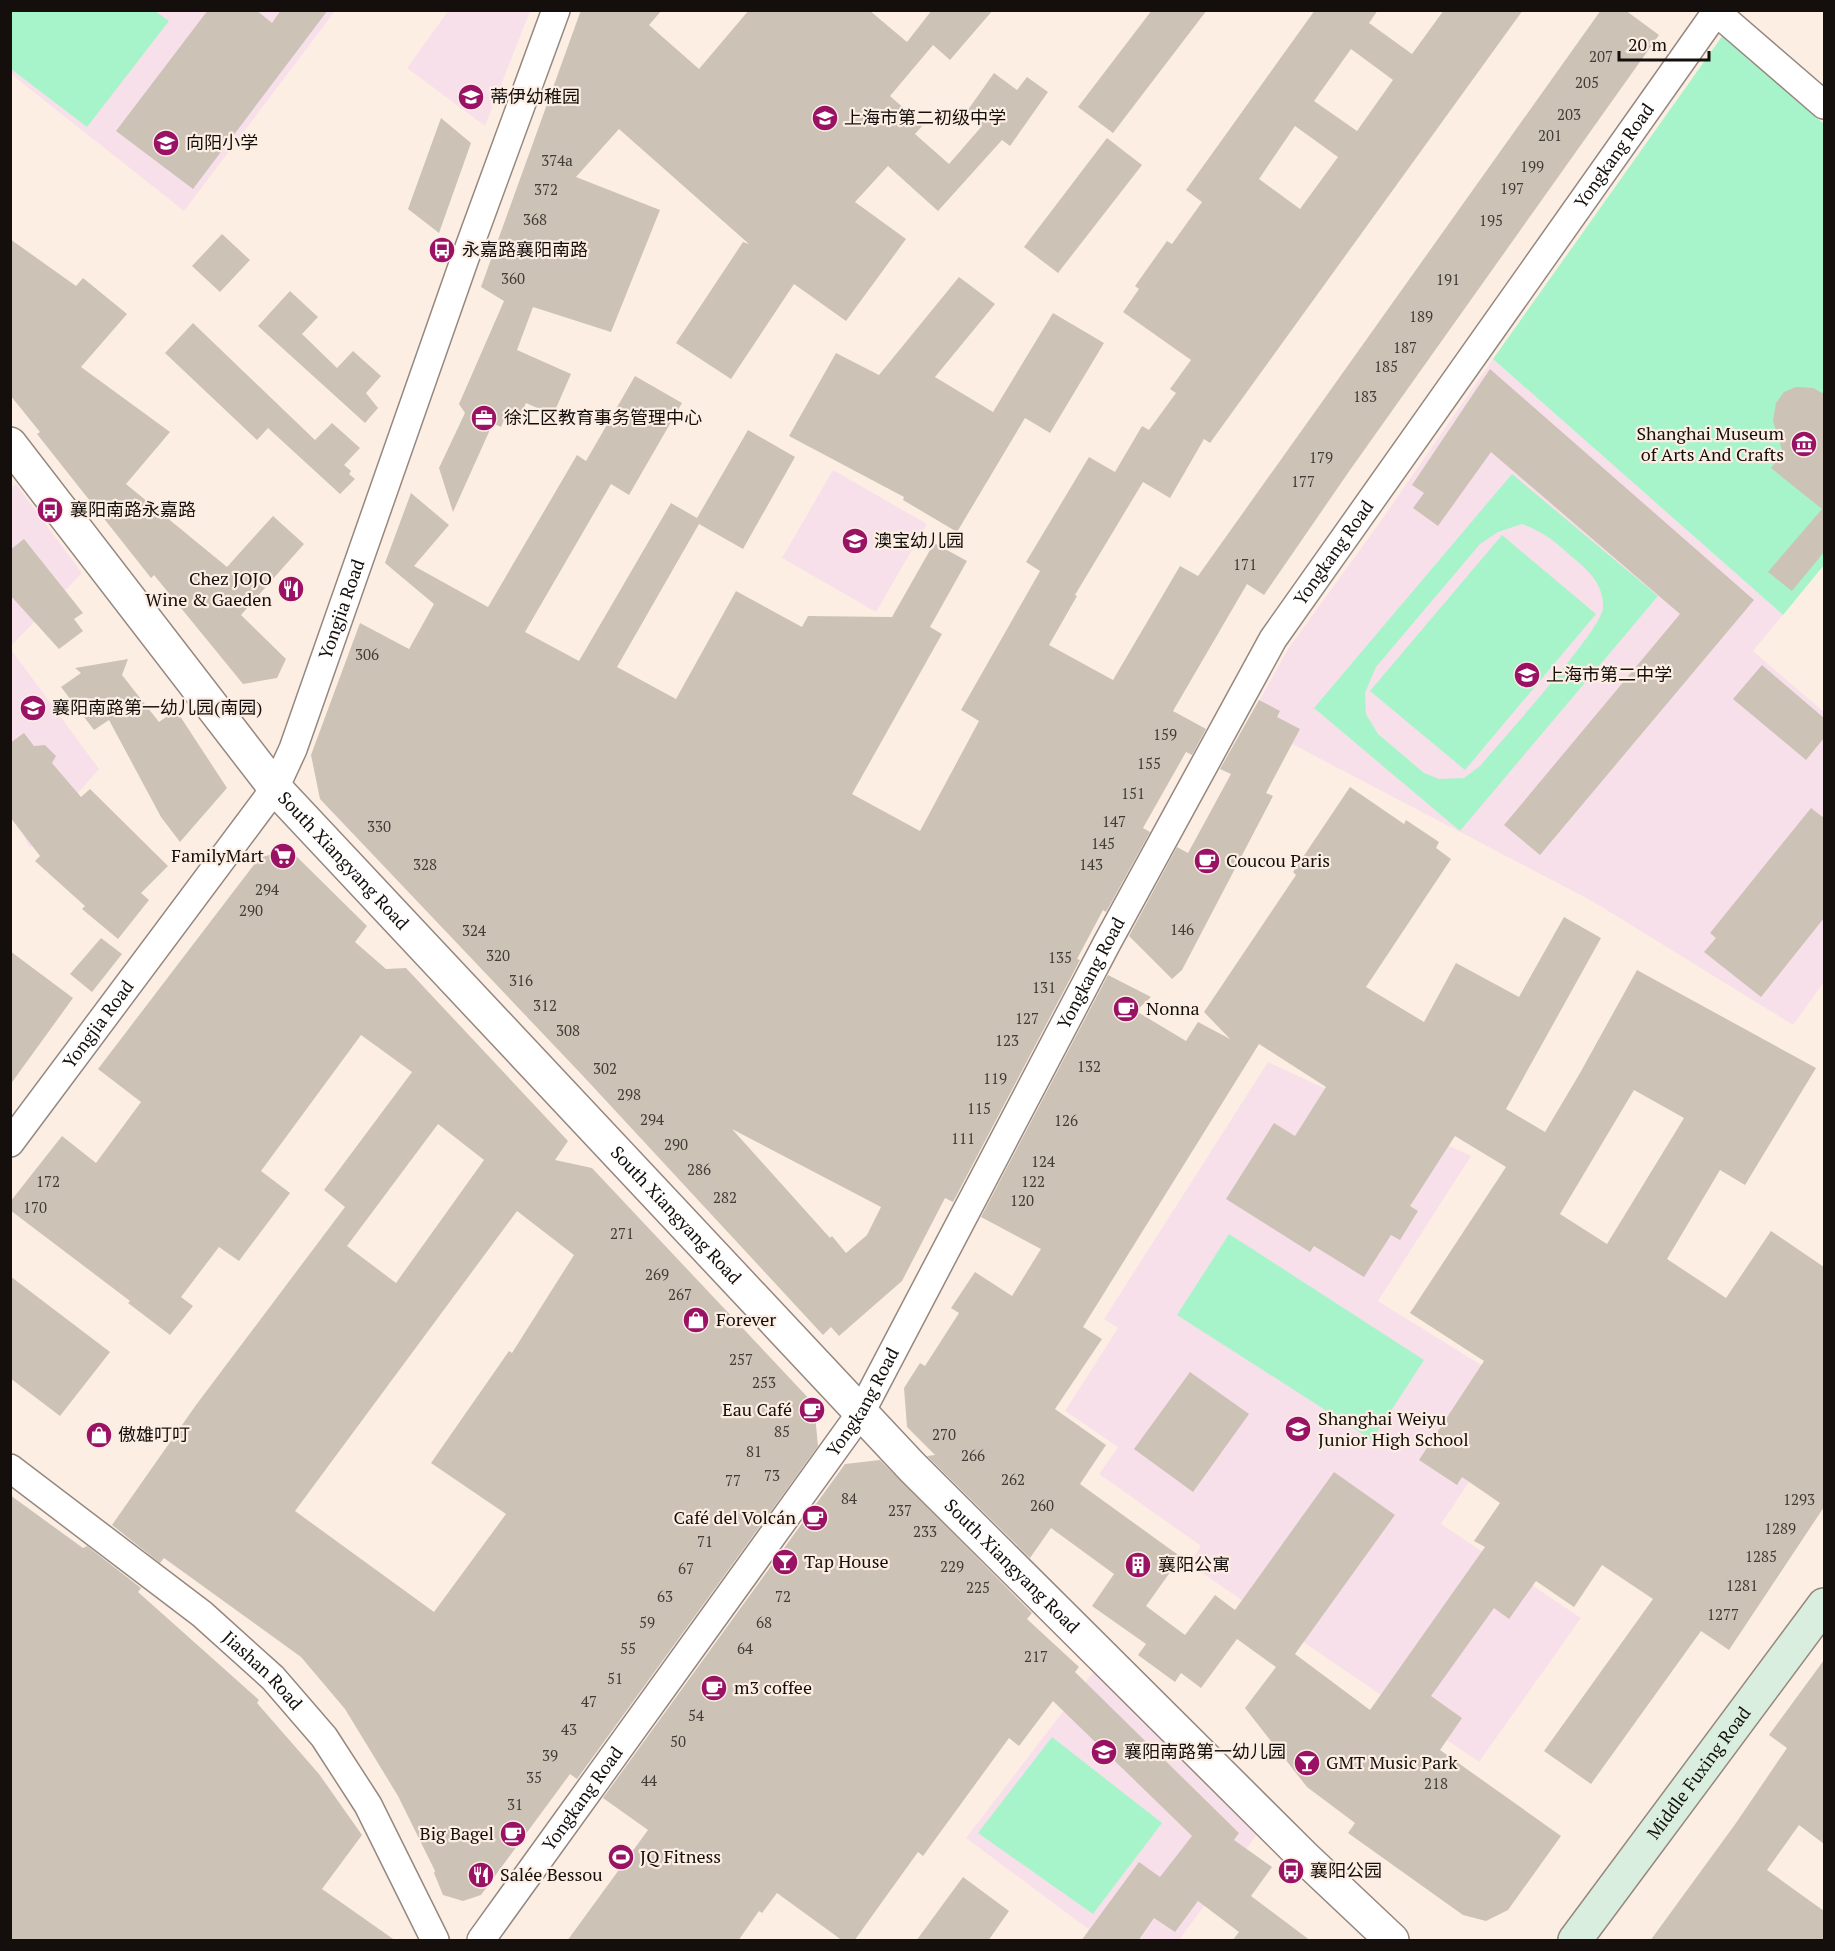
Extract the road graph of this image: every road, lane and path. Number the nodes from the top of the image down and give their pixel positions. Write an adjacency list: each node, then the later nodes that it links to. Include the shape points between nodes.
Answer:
1 (556, 10): 5 (street, Yongjia Road, via 293,749)
2 (1715, 11): 3 (street); 7 (street, Yongkang Road, via 1273,639 1107,943)
3 (1824, 105)
4 (10, 444): 5 (street, South Xiangyang Road)
5 (275, 789): 6 (street, Yongjia Road); 7 (street, South Xiangyang Road)
6 (10, 1143)
7 (860, 1414): 11 (street, Yongkang Road); 12 (street, South Xiangyang Road)
8 (10, 1467): 10 (street, Jiashan Road, via 209,1619 273,1678 324,1737 368,1805)
9 (1824, 1605): 13 (main road, Middle Fuxing Road)
10 (435, 1941)
11 (481, 1941)
12 (1392, 1941)
13 (1575, 1941)

